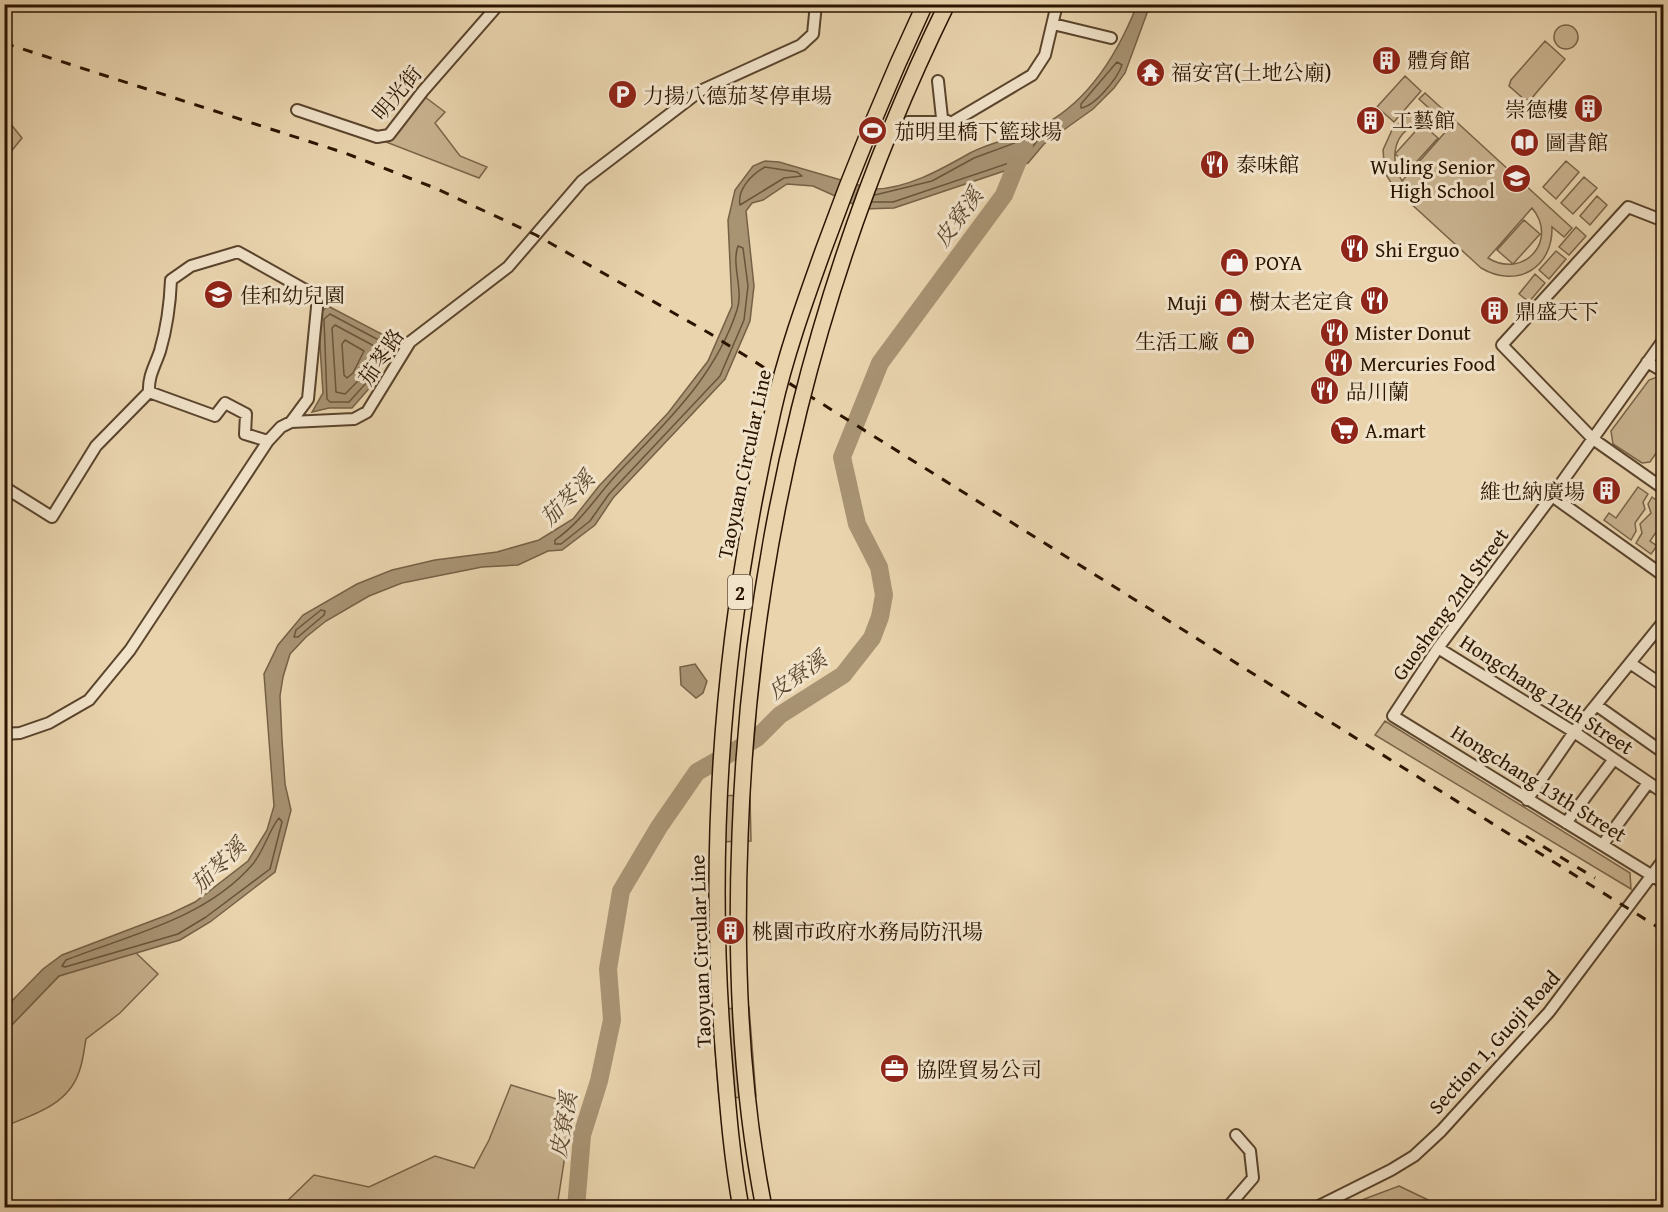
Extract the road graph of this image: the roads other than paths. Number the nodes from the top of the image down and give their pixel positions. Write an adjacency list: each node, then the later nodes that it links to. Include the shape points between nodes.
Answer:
1 (499, 4): 9 (street, 明光街, via 389,135 377,137)
2 (816, 4): 17 (street, 茄苳路, via 813,34 801,45 700,91 582,181 508,267 410,342 368,412 354,419)
3 (925, 4): 43 (highway, Taoyuan Circular Line / 2, bridge, via 874,119 798,321 773,409 749,527 725,712 716,897 719,997 734,1172)
4 (946, 4): 44 (highway, Taoyuan Circular Line / 2, bridge, via 891,123 853,222 820,329 796,415 772,527 755,633 737,900 745,1073)
5 (1057, 4): 6 (street)
6 (1053, 24): 7 (street); 11 (street, via 1046,55 1032,75)
7 (1110, 38)
8 (938, 81): 11 (street, via 942,118)
9 (297, 110)
10 (908, 122): 11 (street)
11 (951, 123)
12 (1664, 221): 18 (street, via 1628,207 1503,345)
13 (1664, 339): 14 (street, Guosheng 2nd Street)
14 (1647, 362): 15 (street); 18 (street, Guosheng 2nd Street)
15 (1664, 372)
16 (149, 392): 17 (street, via 148,380 170,316 171,280 191,266 238,252 318,297 308,399); 19 (street, via 215,416 225,403 246,414 245,434); 20 (street, via 96,446 52,517)
17 (291, 422): 19 (street)
18 (1593, 439): 21 (street); 22 (street, Guosheng 2nd Street)
19 (268, 441): 31 (street, via 130,650 89,700 49,723)
20 (4, 487)
21 (1664, 489)
22 (1552, 496): 23 (street); 25 (street, Guosheng 2nd Street)
23 (1664, 576)
24 (1664, 621): 26 (street)
25 (1438, 648): 29 (street, Guosheng 2nd Street); 30 (street, Hongchang 12th Street)
26 (1630, 663): 27 (street); 28 (street)
27 (1664, 686)
28 (1596, 705): 30 (street); 32 (street)
29 (1393, 716): 36 (street, Hongchang 13th Street)
30 (1574, 732): 33 (street, Hongchang 12th Street); 36 (street)
31 (4, 734)
32 (1664, 753)
33 (1614, 759): 34 (street, Hongchang 12th Street); 37 (street)
34 (1648, 783): 35 (street, Hongchang 12th Street); 38 (street)
35 (1664, 793)
36 (1527, 800): 37 (street, Hongchang 13th Street)
37 (1566, 823): 40 (street, Hongchang 13th Street)
38 (1606, 840)
39 (1664, 859): 40 (street, Section 1, Guoji Road)
40 (1653, 876): 41 (street, Hongchang 13th Street); 46 (street, Section 1, Guoji Road, via 1549,1012 1441,1131 1414,1156)
41 (1664, 883)
42 (1236, 1135): 45 (street, via 1250,1151 1253,1178)
43 (741, 1208)
44 (764, 1208)
45 (1227, 1208)
46 (1315, 1208)

